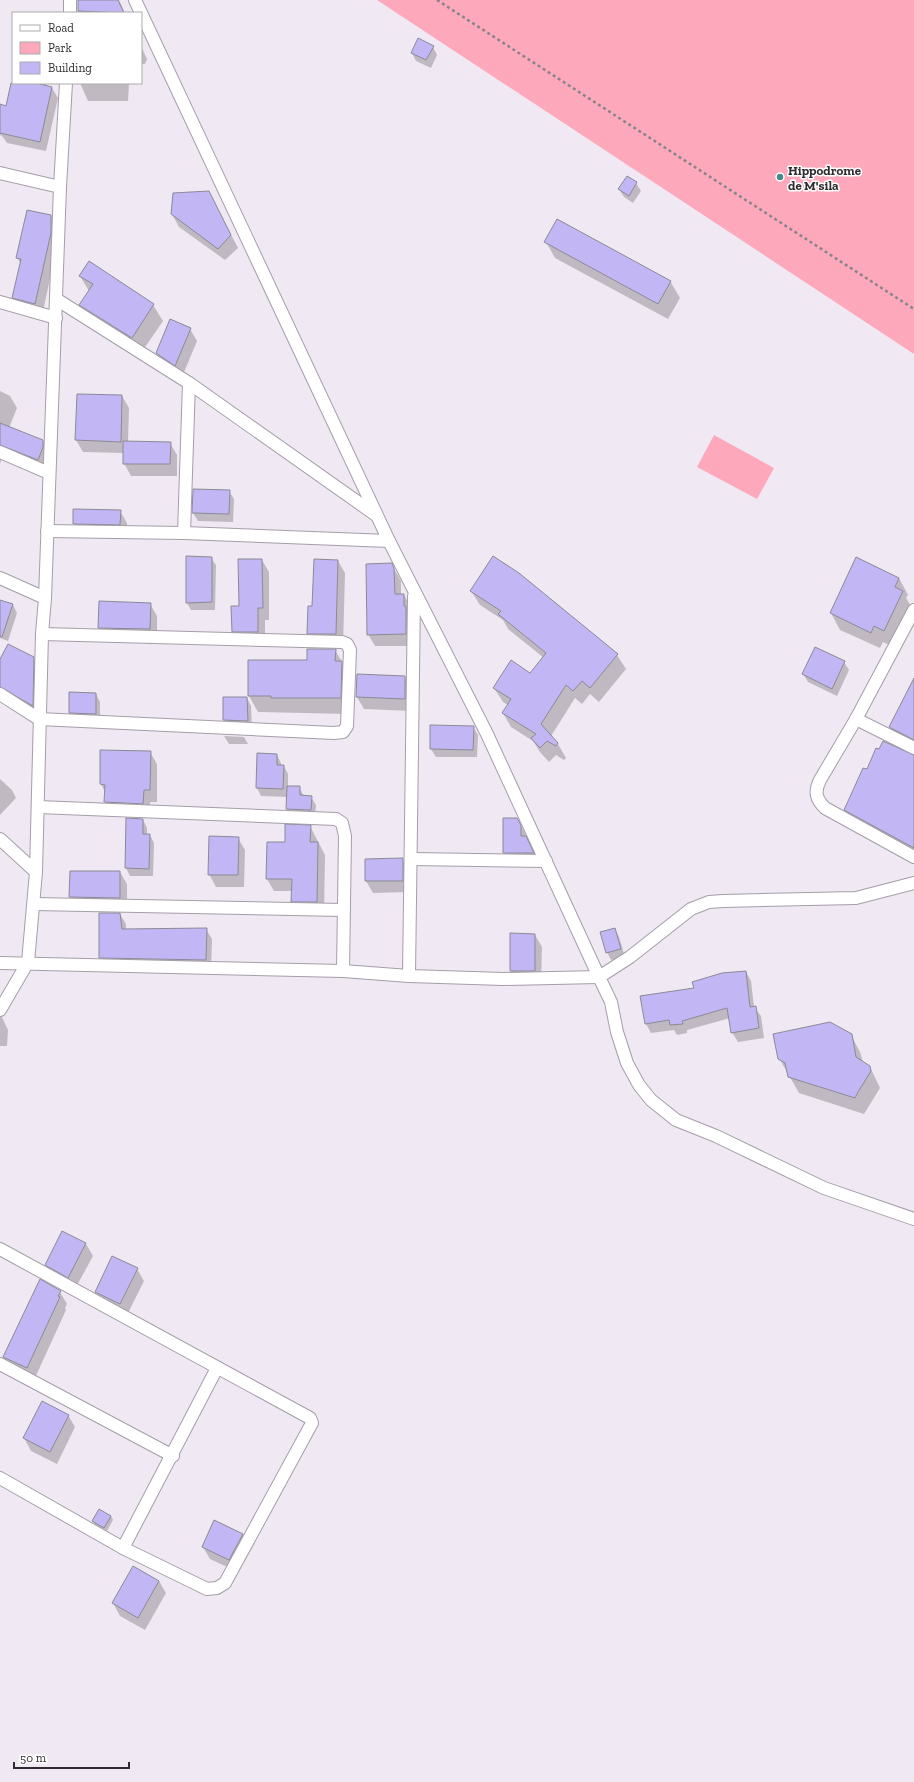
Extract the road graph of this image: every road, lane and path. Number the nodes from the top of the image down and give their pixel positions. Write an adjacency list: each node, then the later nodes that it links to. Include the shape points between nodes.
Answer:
1 (70, 0): 4 (street)
2 (135, 0): 5 (street)
3 (437, 0): 12 (path)
4 (70, 12)
5 (141, 12)
6 (142, 15): 17 (street)
7 (66, 84): 9 (street)
8 (0, 173): 9 (street)
9 (60, 187): 10 (street)
10 (56, 300): 13 (street); 14 (street)
11 (0, 302): 13 (street)
12 (914, 309)
13 (56, 318): 16 (street)
14 (189, 382): 17 (street); 19 (street)
15 (0, 452): 16 (street)
16 (49, 473): 18 (street)
17 (377, 516): 20 (street)
18 (47, 531): 19 (street); 23 (street)
19 (184, 533): 20 (street)
20 (389, 541): 22 (street)
21 (0, 578): 23 (street)
22 (414, 593): 33 (street); 34 (street, via 487,734)
23 (45, 598): 25 (street)
24 (914, 610): 28 (street)
25 (42, 634): 27 (street); 27 (street, via 342,642 347,644 350,650 350,686 348,724 340,733)
26 (0, 694): 27 (street)
27 (39, 719): 30 (street)
28 (856, 719): 29 (street); 32 (street, via 820,780 816,794 825,808)
29 (914, 748)
30 (38, 807): 35 (street); 38 (street, via 336,819 342,823 346,836)
31 (0, 838): 35 (street)
32 (914, 857)
33 (412, 859): 34 (street); 42 (street)
34 (546, 861): 43 (street)
35 (36, 872): 37 (street)
36 (914, 883): 43 (street, via 856,898 723,901 698,905 630,958)
37 (34, 904): 38 (street); 40 (street)
38 (343, 910): 41 (street)
39 (0, 962): 40 (street)
40 (28, 962): 41 (street); 44 (street)
41 (343, 971): 42 (street)
42 (409, 976): 43 (street, via 504,979)
43 (599, 977): 45 (street, via 612,1002 621,1045 639,1085 651,1100 676,1120 716,1136 824,1188)
44 (0, 1010)
45 (914, 1219)
46 (0, 1249): 48 (street)
47 (0, 1364): 49 (street)
48 (217, 1368): 49 (street); 51 (street, via 310,1418 311,1426 225,1583 221,1586 207,1590)
49 (172, 1456): 51 (street)
50 (0, 1478): 51 (street)
51 (124, 1548)

